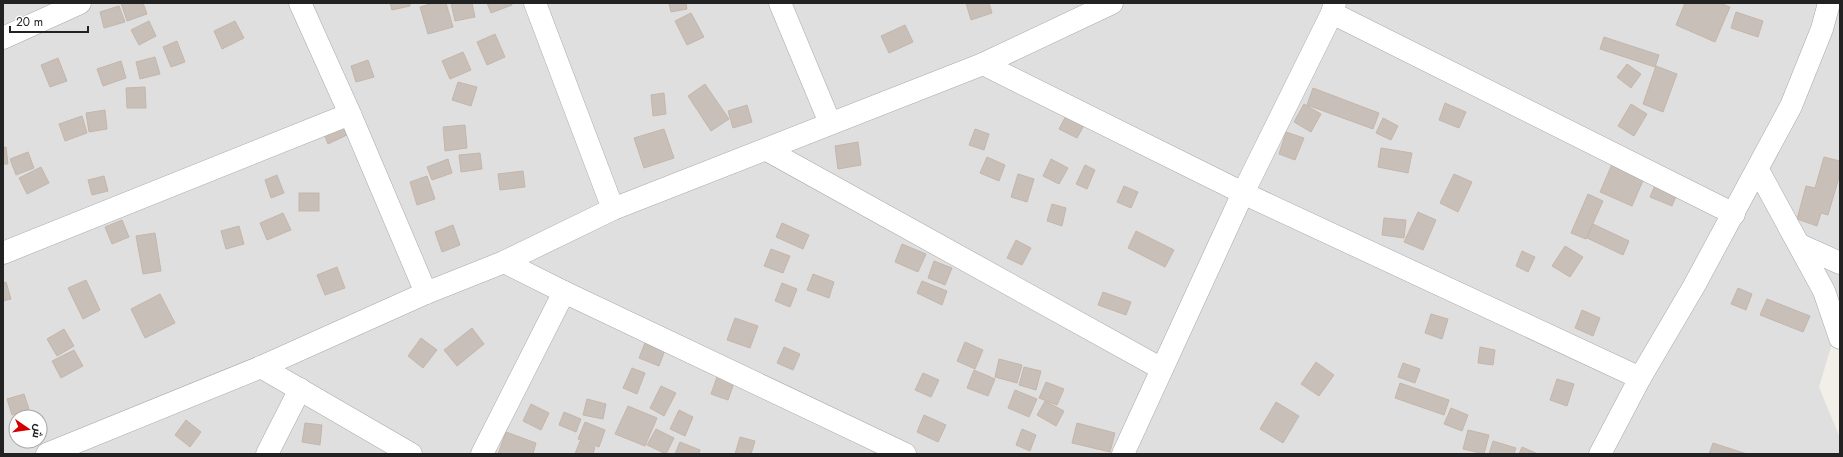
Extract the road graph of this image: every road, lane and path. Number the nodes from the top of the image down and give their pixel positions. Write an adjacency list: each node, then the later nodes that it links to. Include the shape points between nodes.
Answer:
1 (80, 3): 8 (street)
2 (300, 3): 10 (street)
3 (535, 3): 15 (street)
4 (780, 3): 11 (street)
5 (1112, 3): 9 (street)
6 (1829, 3): 13 (street, via 1822,29 1791,106)
7 (1334, 8): 14 (street); 16 (street)
8 (3, 38)
9 (983, 64): 11 (street); 14 (street)
10 (350, 114): 18 (street); 22 (street)
11 (830, 124): 12 (street)
12 (767, 150): 15 (street); 25 (street)
13 (1758, 170): 16 (street); 17 (street)
14 (1243, 193): 25 (street); 26 (street)
15 (613, 209): 19 (street)
16 (1734, 214): 26 (street)
17 (1800, 245): 20 (street); 23 (street, via 1824,291)
18 (3, 253)
19 (504, 262): 21 (street); 22 (street)
20 (1840, 263)
21 (564, 292): 31 (street); 32 (street)
22 (426, 293): 24 (street)
23 (1840, 338)
24 (261, 367): 27 (street); 28 (street)
25 (1162, 369): 33 (street)
26 (1640, 378): 34 (street)
27 (300, 388): 29 (street); 30 (street)
28 (47, 454)
29 (267, 454)
30 (411, 454)
31 (482, 454)
32 (905, 454)
33 (1123, 454)
34 (1600, 454)

